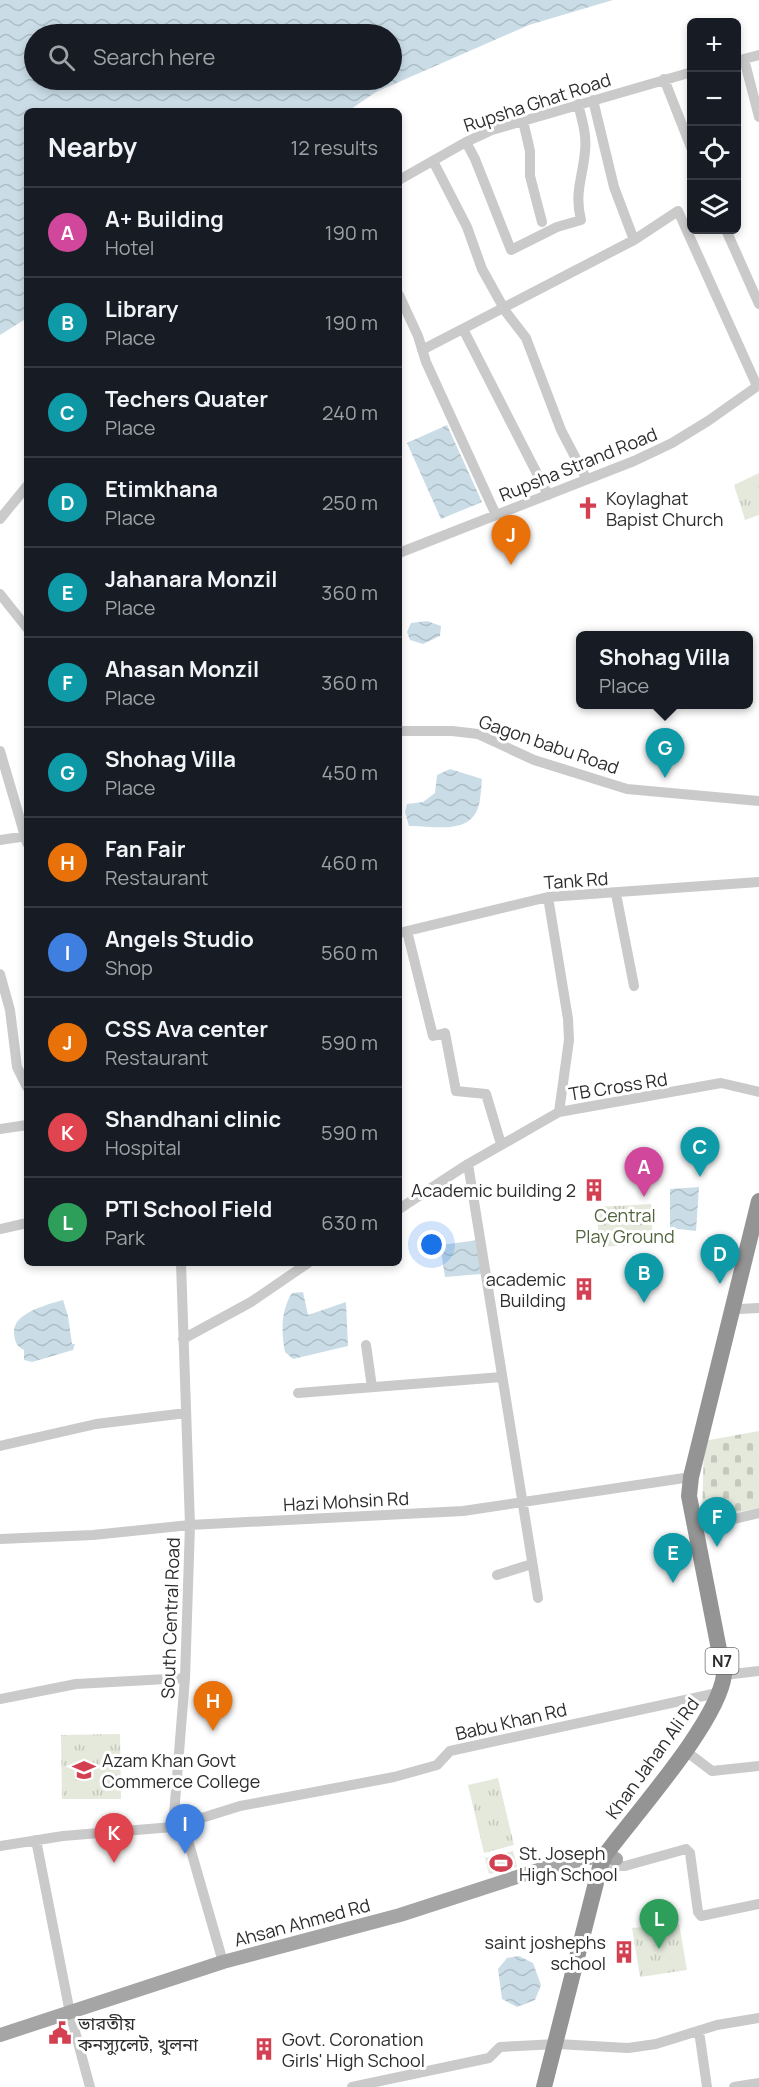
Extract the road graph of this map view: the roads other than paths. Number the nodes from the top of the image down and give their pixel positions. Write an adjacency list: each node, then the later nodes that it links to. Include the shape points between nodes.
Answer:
1 (759, 55): 2 (street)
2 (741, 60)
3 (741, 63): 8 (street)
4 (687, 73): 5 (street, Rupsha Ghat Road)
5 (664, 79): 6 (street, Rupsha Ghat Road); 10 (street)
6 (593, 100): 7 (street, Rupsha Ghat Road); 16 (street, via 614,187)
7 (578, 104): 9 (street, Rupsha Ghat Road); 11 (street, via 586,135 576,202 580,220 511,250)
8 (759, 117)
9 (523, 121): 11 (street, Rupsha Ghat Road); 14 (street, via 530,151 530,176)
10 (687, 137)
11 (466, 142): 12 (street, Rupsha Ghat Road)
12 (433, 161): 13 (street, Rupsha Ghat Road); 19 (street)
13 (402, 178)
14 (542, 222)
15 (728, 234): 18 (street)
16 (634, 240): 19 (street); 22 (street, via 678,211)
17 (402, 302): 21 (street)
18 (759, 304)
19 (503, 307): 20 (street); 23 (street, via 526,338 561,430)
20 (463, 329): 21 (street); 25 (street)
21 (422, 350): 26 (street)
22 (758, 385): 23 (street, Rupsha Strand Road, via 672,443)
23 (586, 478): 25 (street, Rupsha Strand Road)
24 (24, 490): 27 (street)
25 (548, 495): 26 (street, Rupsha Strand Road)
26 (496, 515): 28 (street, Rupsha Strand Road)
27 (0, 519)
28 (402, 552)
29 (0, 594): 30 (street)
30 (24, 624)
31 (402, 731): 33 (street, Gagon babu Road, via 478,734 534,760 627,789)
32 (0, 752): 34 (street)
33 (759, 801)
34 (24, 831)
35 (24, 838): 36 (street)
36 (0, 840)
37 (759, 882): 38 (street, Tank Rd)
38 (616, 894): 39 (street, Tank Rd); 42 (street)
39 (548, 897): 40 (street, Tank Rd); 45 (street, via 568,1019)
40 (403, 932): 48 (street, via 433,1036 445,1033 456,1091 486,1094)
41 (0, 974): 43 (street, via 10,1010 17,1067)
42 (634, 986)
43 (24, 1081)
44 (759, 1092): 45 (street, TB Cross Rd, via 721,1083)
45 (559, 1113): 48 (street, TB Cross Rd)
46 (24, 1125): 47 (street)
47 (0, 1129)
48 (501, 1144): 49 (street, TB Cross Rd)
49 (468, 1164): 51 (street, TB Cross Rd); 61 (street)
50 (759, 1201): 66 (highway, Khan Jahan Ali Rd / N7)
51 (402, 1207)
52 (24, 1224): 53 (street)
53 (0, 1229)
54 (759, 1232): 58 (highway, Khan Jahan Ali Rd / N7)
55 (181, 1266): 59 (street, South Central Road)
56 (304, 1266): 59 (street, via 251,1302)
57 (759, 1308): 58 (street)
58 (739, 1309): 70 (highway, Khan Jahan Ali Rd / N7, via 696,1478)
59 (183, 1340): 64 (street, South Central Road)
60 (366, 1344): 62 (street)
61 (502, 1377): 62 (street); 67 (street)
62 (372, 1387): 63 (street)
63 (298, 1393)
64 (186, 1413): 65 (street, via 96,1424); 69 (street, South Central Road)
65 (0, 1446)
66 (691, 1477): 67 (street, Hazi Mohsin Rd); 70 (highway, Khan Jahan Ali Rd / N7, via 689,1497)
67 (521, 1504): 69 (street, Hazi Mohsin Rd); 72 (street)
68 (759, 1513): 70 (street)
69 (190, 1525): 71 (street, Hazi Mohsin Rd); 76 (street, South Central Road)
70 (698, 1527): 77 (highway, Khan Jahan Ali Rd / N7)
71 (0, 1539)
72 (532, 1564): 73 (street); 74 (street)
73 (497, 1575)
74 (538, 1598)
75 (759, 1671): 77 (street, Babu Khan Rd)
76 (185, 1678): 78 (street, via 76,1684); 81 (street, South Central Road)
77 (726, 1681): 79 (highway, Khan Jahan Ali Rd / N7, via 730,1697); 81 (street, Babu Khan Rd, via 450,1751 437,1765 394,1777 240,1806); 84 (highway, Khan Jahan Ali Rd / N7)
78 (0, 1699)
79 (691, 1755): 80 (street, via 712,1771); 84 (highway, Khan Jahan Ali Rd / N7)
80 (759, 1766)
81 (173, 1827): 82 (street, Babu Khan Rd); 86 (street, via 182,1830 187,1838)
82 (36, 1840): 83 (street, Babu Khan Rd); 87 (street)
83 (0, 1846)
84 (610, 1860): 85 (street, via 625,1866 686,1849 690,1853 701,1916); 86 (main road, Ahsan Ahmed Rd, via 551,1866 400,1915); 91 (highway, Khan Jahan Ali Rd / N7)
85 (759, 1904)
86 (223, 1962): 87 (main road, Ahsan Ahmed Rd)
87 (70, 2013): 90 (main road, Ahsan Ahmed Rd); 94 (street)
88 (759, 2018): 89 (street)
89 (699, 2031): 91 (street, via 628,2048); 98 (street)
90 (0, 2035)
91 (560, 2045): 92 (street, via 500,2047 489,2058); 96 (highway, Khan Jahan Ali Rd / N7); 97 (highway, Khan Jahan Ali Rd / N7)
92 (405, 2081): 95 (street)
93 (759, 2083): 99 (street)
94 (90, 2087)
95 (352, 2087)
96 (544, 2087)
97 (549, 2087)
98 (707, 2087)
99 (734, 2087)

